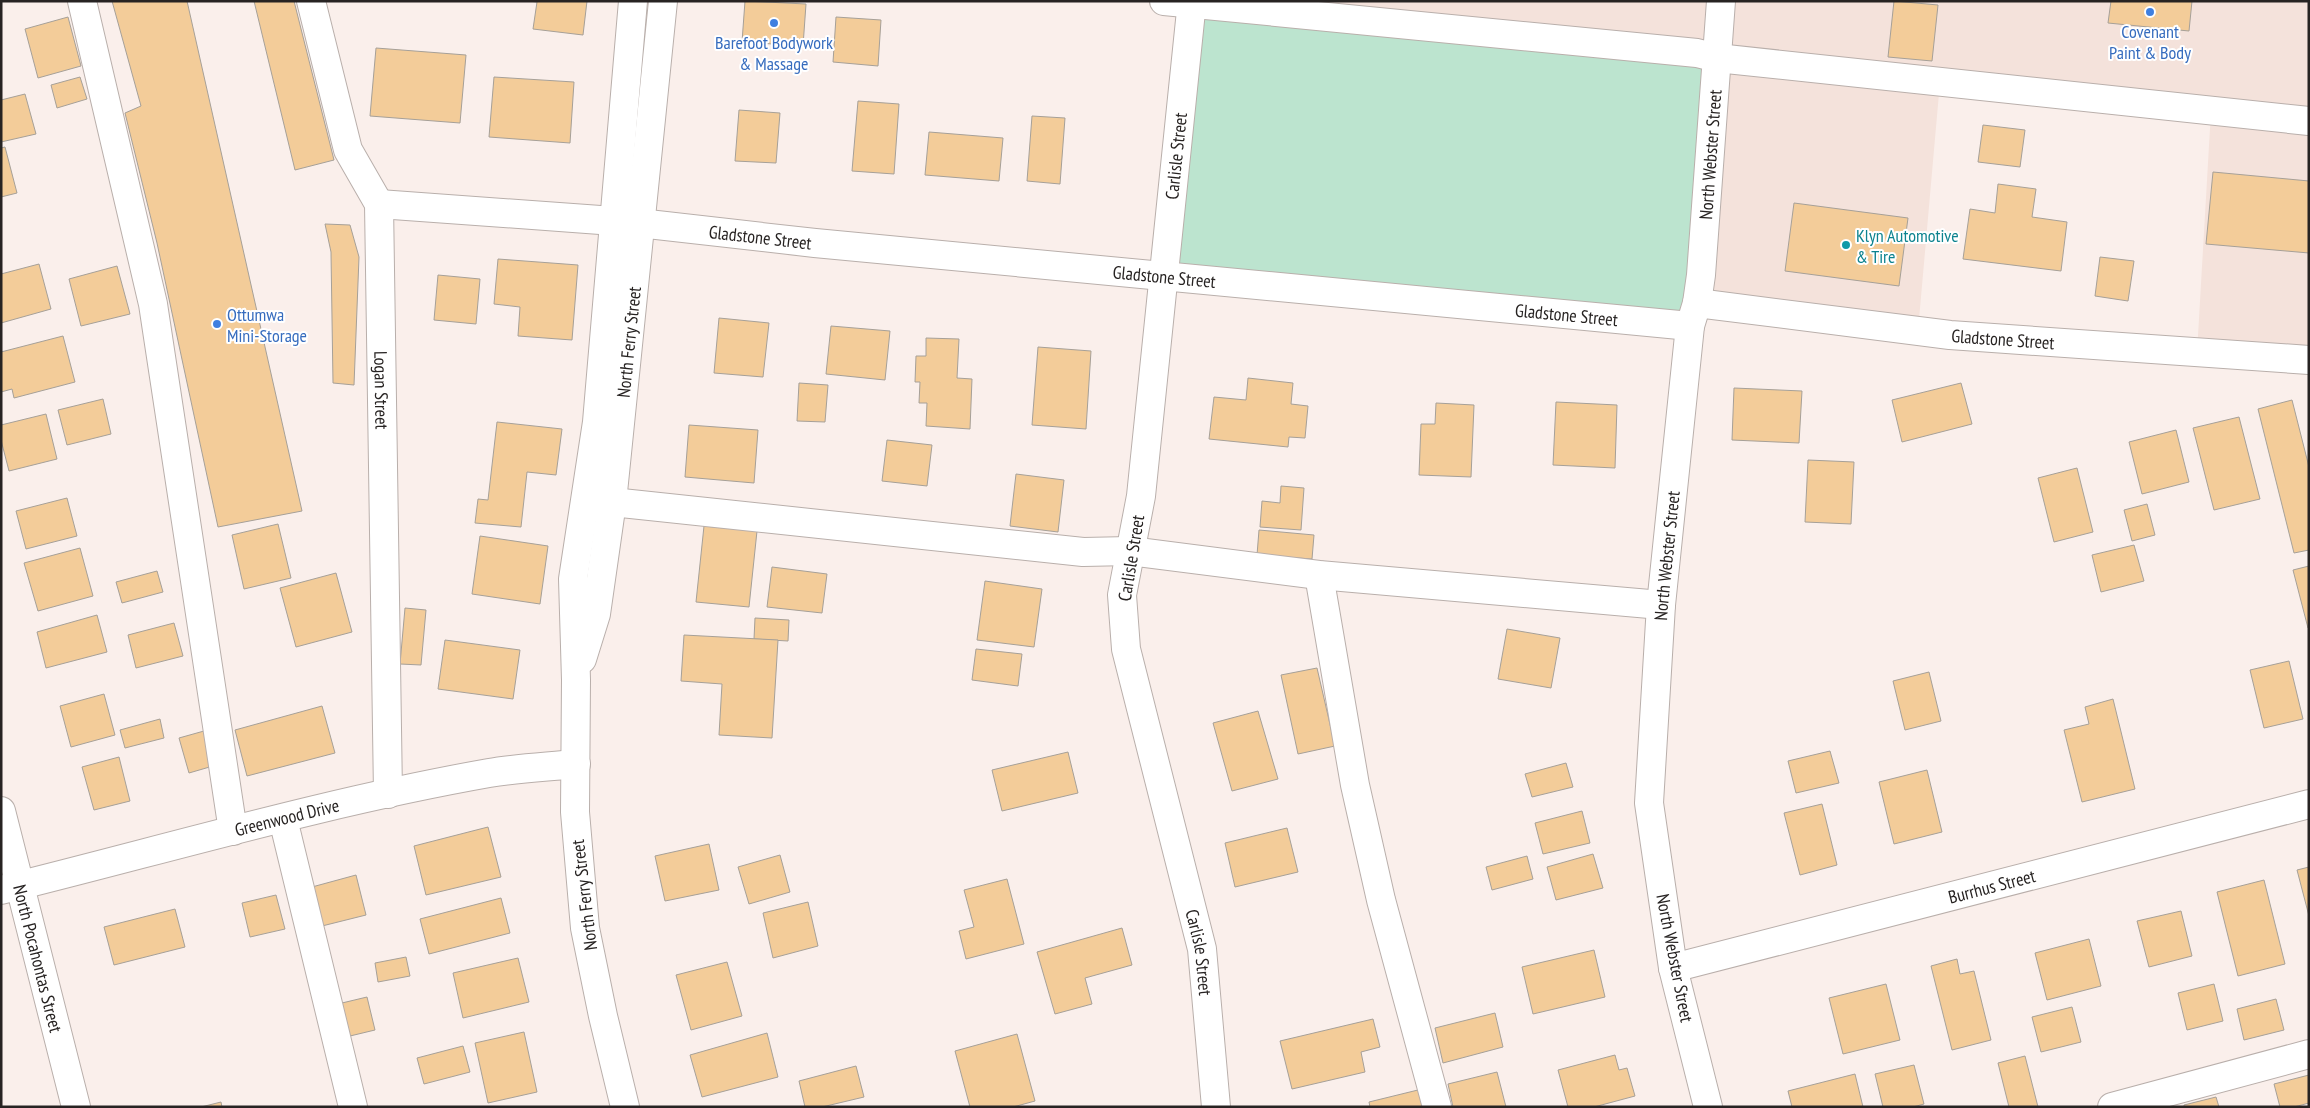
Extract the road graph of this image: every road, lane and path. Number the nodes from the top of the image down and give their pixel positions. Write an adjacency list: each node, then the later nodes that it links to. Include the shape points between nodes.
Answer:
1 (82, 1): 25 (street, via 153,304)
2 (311, 1): 10 (street, Logan Street, via 348,150)
3 (633, 1): 11 (street, North Ferry Street)
4 (663, 1): 11 (street, North Ferry Street)
5 (1164, 1): 7 (street)
6 (1721, 1): 8 (street, North Webster Street)
7 (1192, 3): 8 (street, via 1687,52); 12 (street, Carlisle Street)
8 (1717, 58): 9 (street); 13 (street, North Webster Street)
9 (2309, 122)
10 (379, 204): 11 (street, Gladstone Street); 21 (street, Logan Street)
11 (627, 222): 12 (street, Gladstone Street); 15 (street, North Ferry Street); 19 (street, North Ferry Street, via 573,579)
12 (1164, 276): 13 (street, Gladstone Street); 16 (street, Carlisle Street, via 1141,496)
13 (1694, 314): 14 (street, Gladstone Street); 18 (street, North Webster Street)
14 (2309, 360)
15 (612, 502): 16 (street, via 1083,552); 19 (street, North Ferry Street, via 596,614)
16 (1130, 551): 17 (street); 32 (street, Carlisle Street, via 1122,595 1126,650 1202,949)
17 (1319, 575): 18 (street); 33 (street, via 1355,785 1381,900)
18 (1661, 605): 27 (street, North Webster Street, via 1649,803)
19 (576, 680): 20 (street, North Ferry Street)
20 (576, 764): 21 (street, Greenwood Drive, via 491,772); 31 (street, North Ferry Street, via 575,812 586,928)
21 (388, 794): 24 (street, Greenwood Drive)
22 (2309, 804): 27 (street, Burrhus Street)
23 (1, 812): 26 (street, North Pocahontas Street)
24 (284, 819): 25 (street, Greenwood Drive); 30 (street)
25 (233, 831): 26 (street, Greenwood Drive)
26 (11, 888): 29 (street, North Pocahontas Street)
27 (1673, 968): 34 (street, North Webster Street)
28 (2309, 1054): 35 (street)
29 (76, 1107)
30 (353, 1107)
31 (625, 1107)
32 (1216, 1107)
33 (1436, 1107)
34 (1708, 1107)
35 (2112, 1107)

